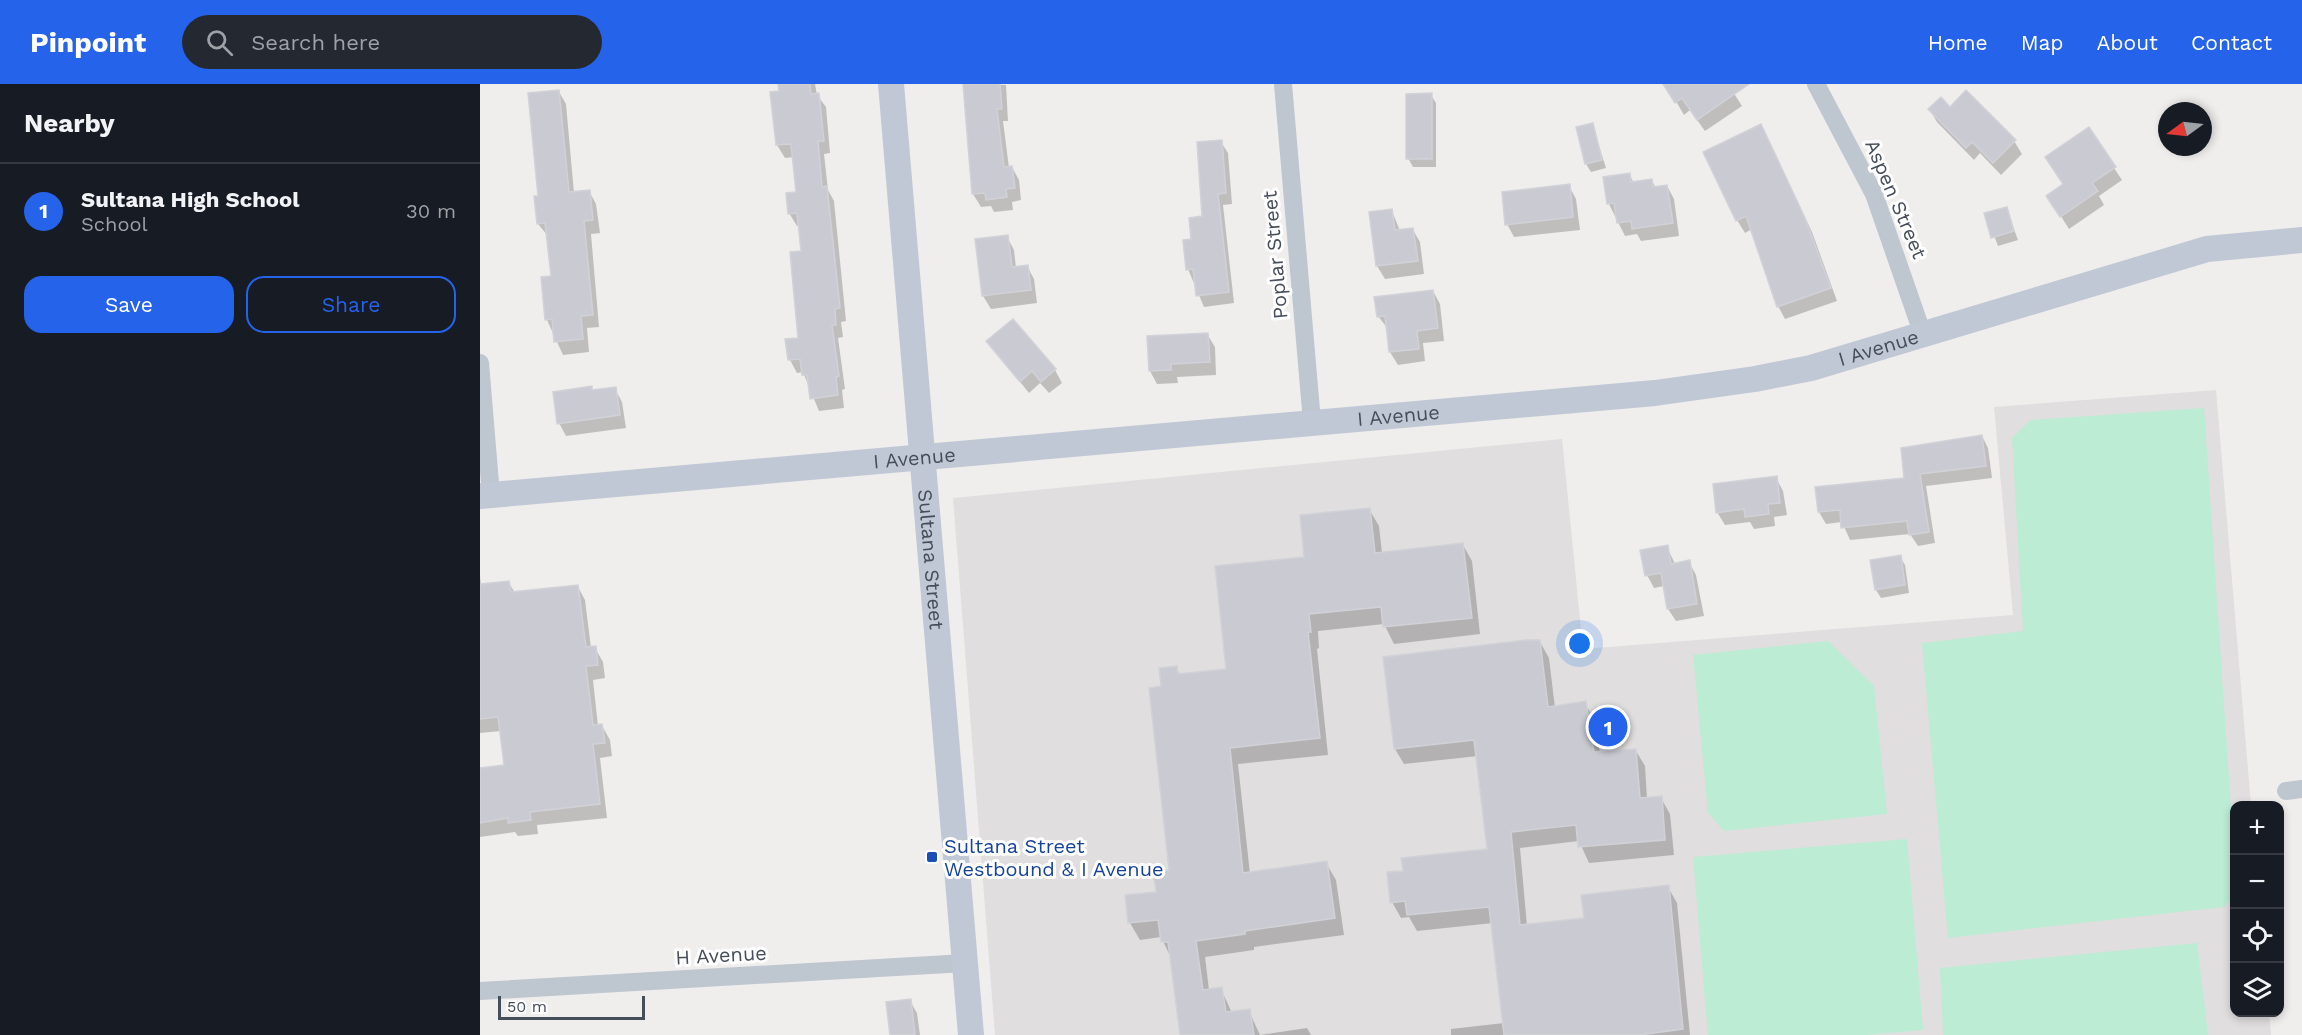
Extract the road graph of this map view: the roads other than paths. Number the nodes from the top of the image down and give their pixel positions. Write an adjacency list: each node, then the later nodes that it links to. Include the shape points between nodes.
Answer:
1 (891, 84): 8 (main road, Sultana Street)
2 (1283, 84): 7 (street, Poplar Street)
3 (1816, 84): 5 (street, Aspen Street, via 1874,194)
4 (2302, 240): 5 (main road, I Avenue, via 2207,249)
5 (1923, 335): 7 (main road, I Avenue, via 1811,368 1755,379 1610,398)
6 (480, 363): 9 (street)
7 (1312, 422): 8 (main road, I Avenue)
8 (921, 456): 9 (main road, I Avenue); 10 (main road, Sultana Street)
9 (486, 496)
10 (965, 963): 11 (street, H Avenue); 12 (main road, Sultana Street)
11 (480, 991)
12 (971, 1035)

